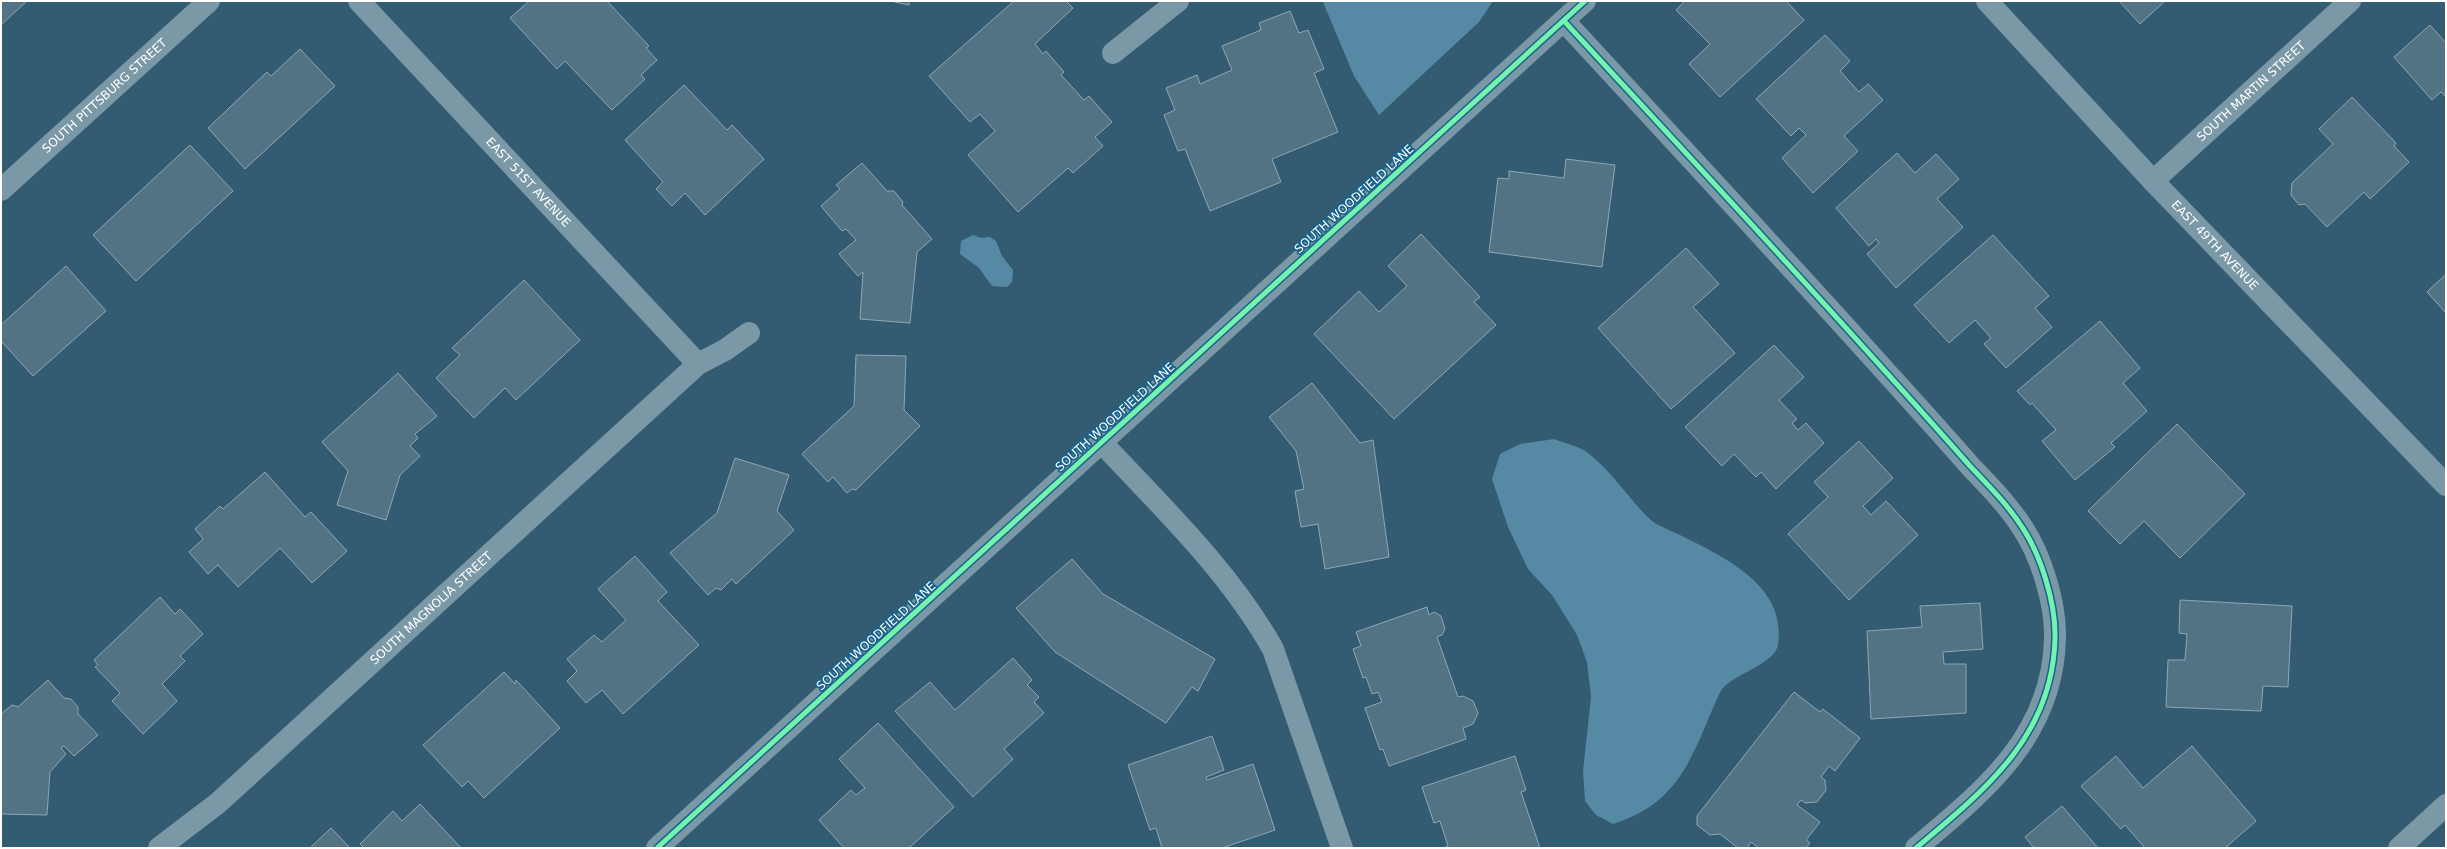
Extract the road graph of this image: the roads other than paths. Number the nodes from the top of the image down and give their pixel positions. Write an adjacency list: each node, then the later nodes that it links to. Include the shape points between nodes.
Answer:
1 (209, 1): 10 (street, SOUTH PITTSBURG STREET)
2 (359, 1): 12 (street, EAST 51ST AVENUE)
3 (1178, 1): 8 (street)
4 (1585, 1): 7 (street, SOUTH WOODFIELD LANE)
5 (1987, 1): 9 (street, EAST 49TH AVENUE)
6 (2350, 1): 9 (street, SOUTH MARTIN STREET)
7 (1564, 21): 13 (street, SOUTH WOODFIELD LANE); 19 (street, via 1991,489 2023,528 2046,577 2055,637 2048,691 2030,733 2008,764 1968,804)
8 (1113, 53)
9 (2152, 181): 14 (street, EAST 49TH AVENUE)
10 (1, 190)
11 (750, 333): 12 (street, SOUTH MAGNOLIA STREET)
12 (698, 364): 16 (street, SOUTH MAGNOLIA STREET, via 218,803)
13 (1102, 443): 17 (street, SOUTH WOODFIELD LANE); 18 (street, via 1228,581 1256,619 1273,648)
14 (2446, 485)
15 (2446, 805): 20 (street)
16 (159, 848)
17 (657, 848)
18 (1342, 848)
19 (1916, 848)
20 (2400, 848)

